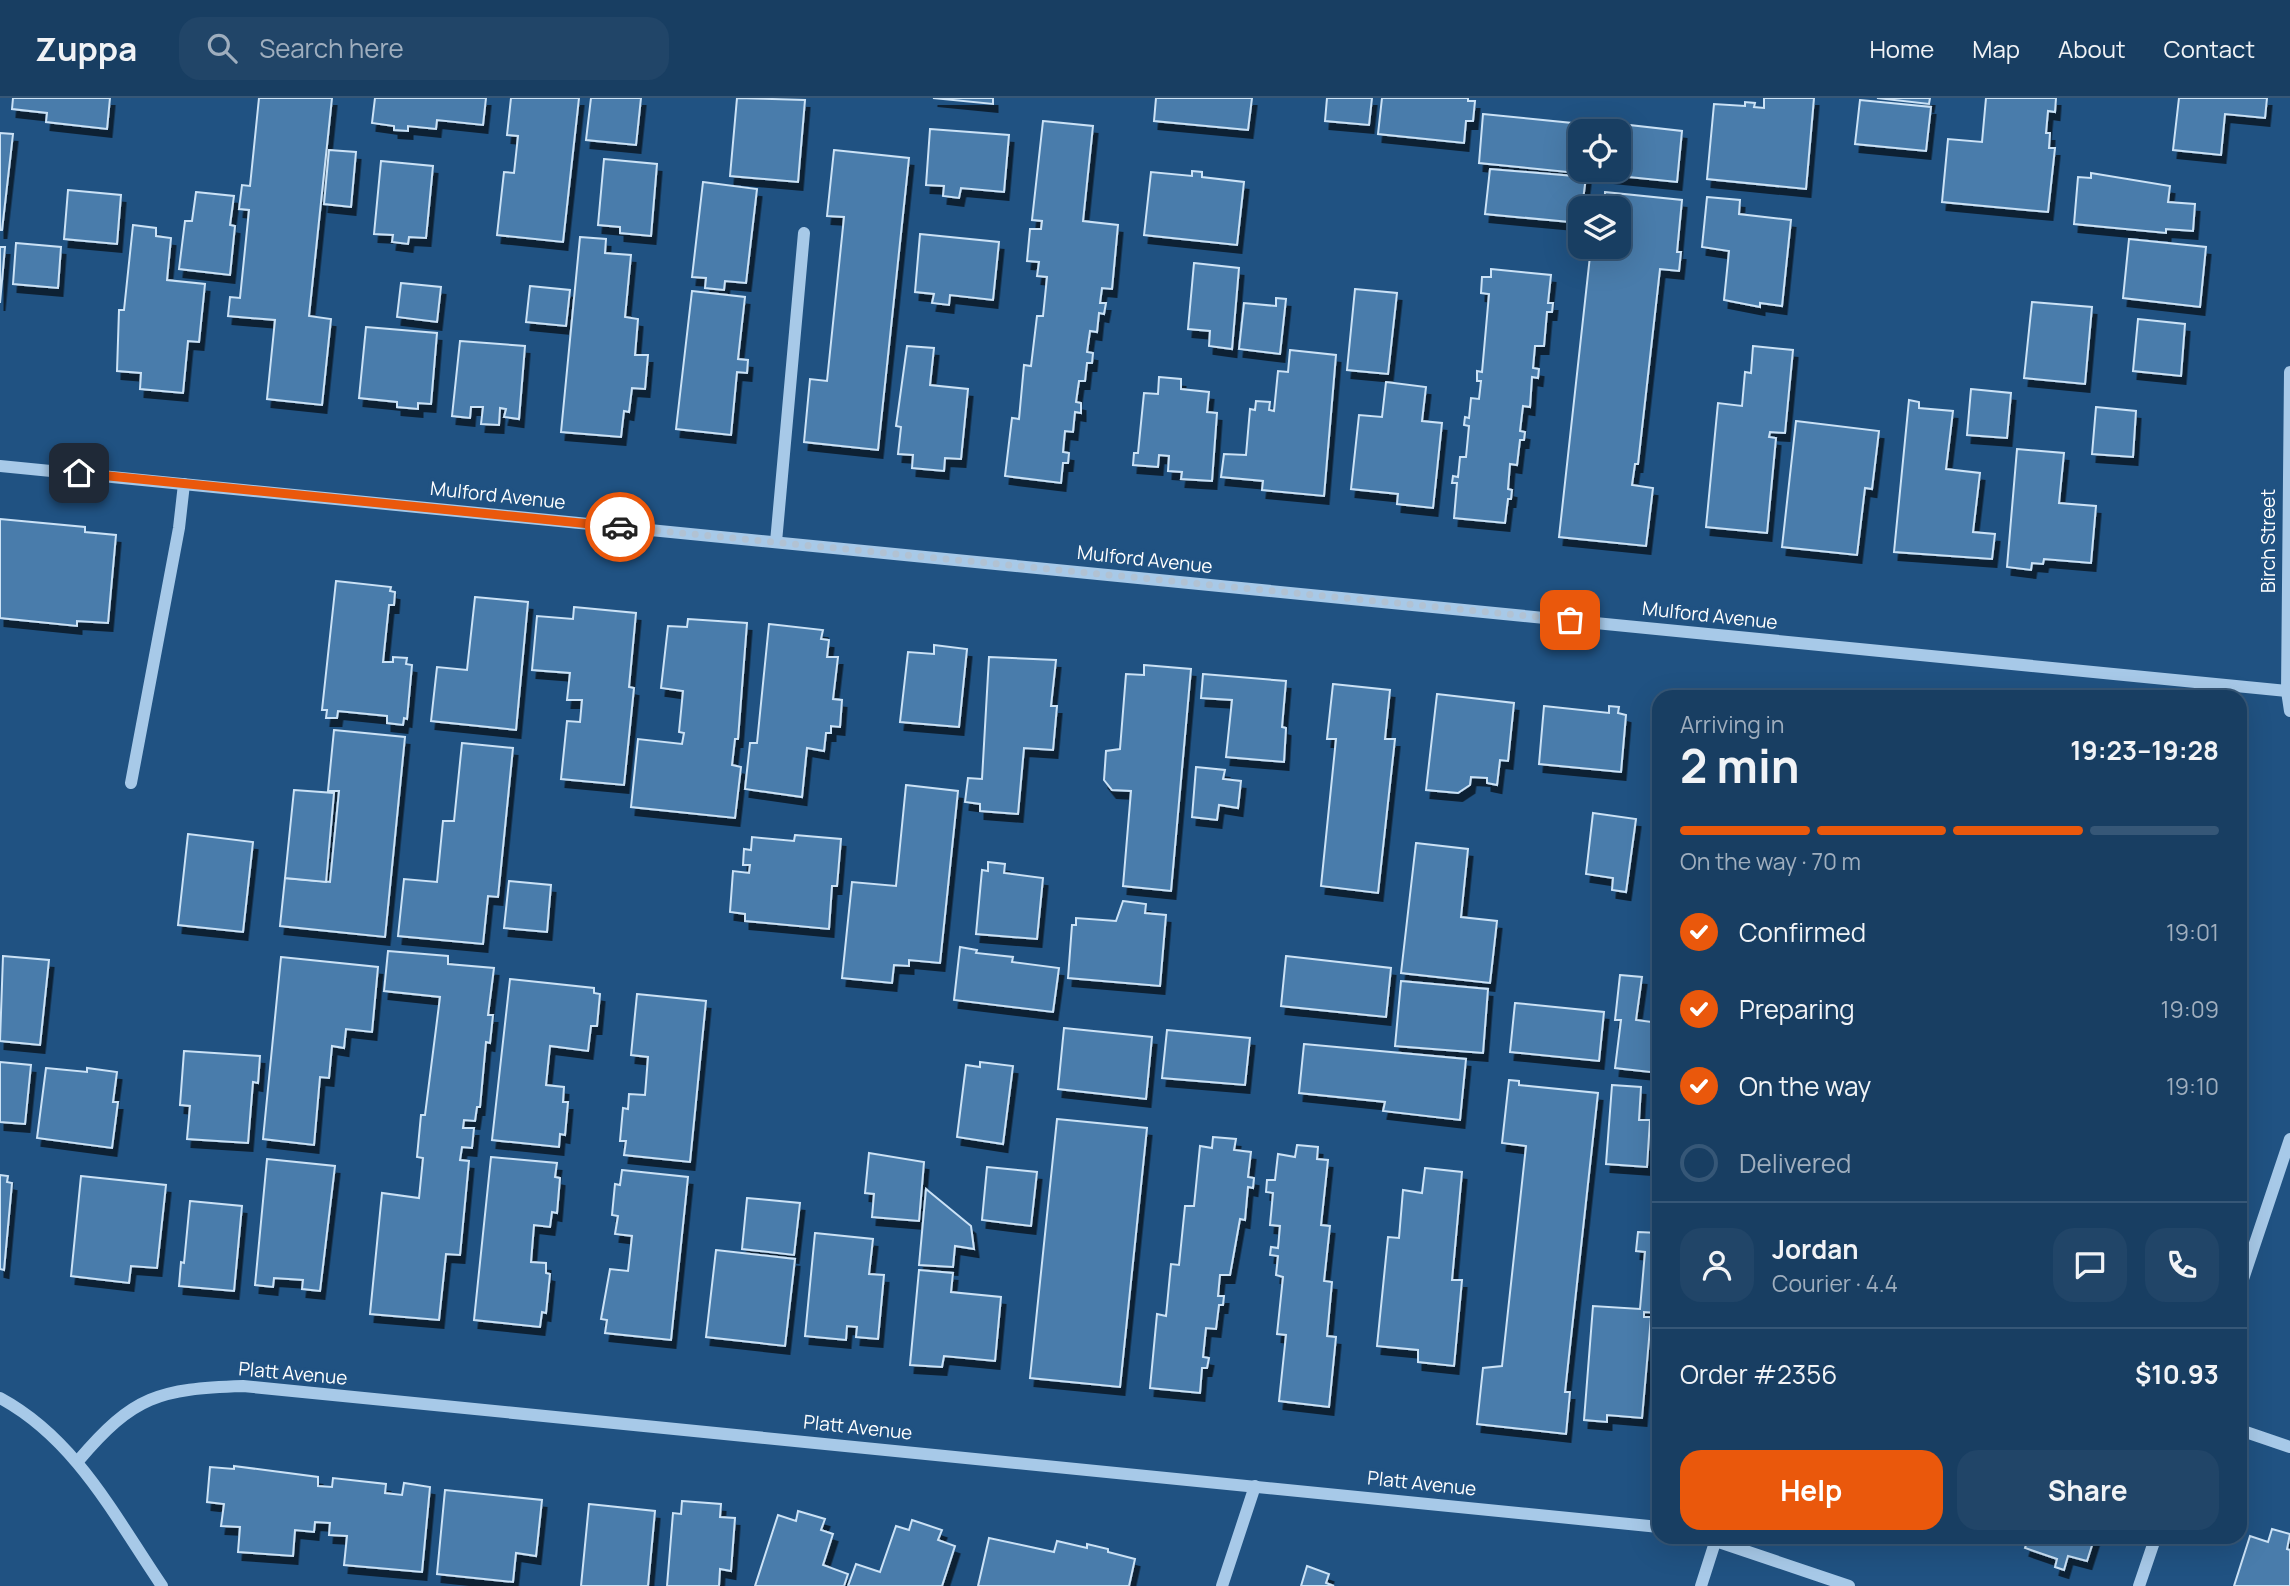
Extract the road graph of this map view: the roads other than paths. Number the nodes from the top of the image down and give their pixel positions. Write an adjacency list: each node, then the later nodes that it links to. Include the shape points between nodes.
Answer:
1 (804, 233): 5 (street)
2 (2290, 372): 6 (street, Birch Street)
3 (0, 466): 4 (street, Mulford Avenue)
4 (184, 484): 5 (street, Mulford Avenue); 8 (street)
5 (776, 542): 6 (street, Mulford Avenue)
6 (2287, 691): 7 (street, Birch Street)
7 (2290, 711)
8 (131, 783)
9 (2290, 1139): 10 (street)
10 (2247, 1267)
11 (0, 1398): 14 (street, via 47,1429)
12 (2247, 1432): 13 (street)
13 (2290, 1447)
14 (78, 1461): 15 (street, Platt Avenue, via 109,1424 148,1399 190,1388 243,1386); 20 (street)
15 (1255, 1486): 16 (street, Platt Avenue); 21 (street)
16 (1652, 1526)
17 (1715, 1544): 22 (street)
18 (1734, 1544): 23 (street)
19 (2153, 1544): 24 (street)
20 (162, 1586)
21 (1222, 1586)
22 (1701, 1586)
23 (1849, 1586)
24 (2139, 1586)

